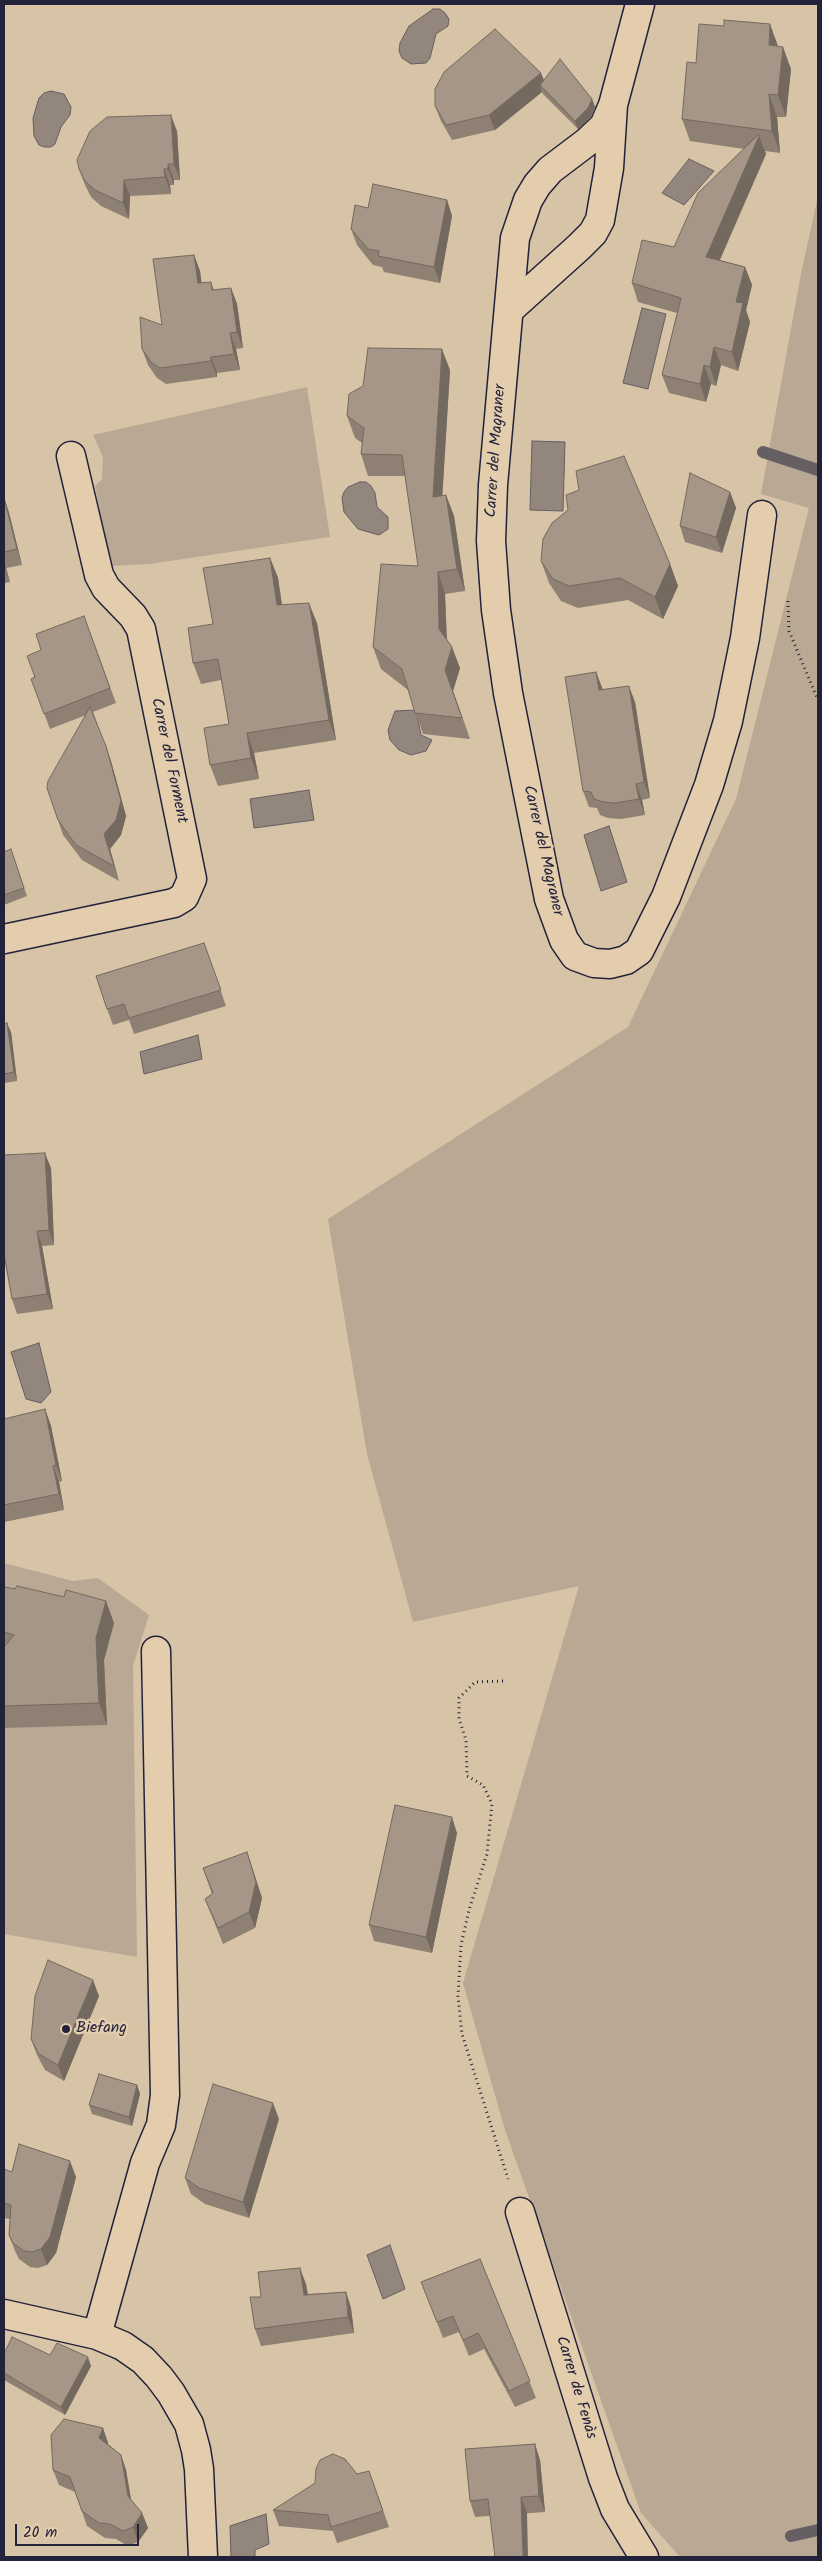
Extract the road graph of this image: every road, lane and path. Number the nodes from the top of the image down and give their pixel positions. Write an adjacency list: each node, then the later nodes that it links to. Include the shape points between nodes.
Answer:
1 (640, 4): 2 (street, Carrer del Magraner)
2 (613, 105): 3 (street, Carrer del Magraner, via 604,126 550,170 528,200 515,238); 3 (street, Carrer del Magraner, via 608,178 600,220 593,233)
3 (509, 310): 5 (street, Carrer del Magraner, via 493,485 491,541 496,610 508,693 550,899 564,940 575,956 594,963 626,960 639,951 666,897 712,777 728,721 745,638)
4 (71, 456): 8 (street, Carrer del Forment, via 99,575 141,629 192,879 184,897 174,903)
5 (762, 515)
6 (788, 593): 7 (path, via 789,631)
7 (818, 700)
8 (4, 939)
9 (156, 1651): 13 (street, via 165,2095 161,2125 146,2163)
10 (503, 1681): 11 (path, via 475,1682 459,1698 459,1719 466,1740 467,1776 483,1785 492,1804 487,1854 461,1945 458,1996 462,2034)
11 (520, 2212): 15 (street, Carrer de Fenàs, via 606,2486 615,2509)
12 (4, 2314): 13 (street)
13 (97, 2335): 14 (street, via 123,2346 143,2360 171,2393 189,2424 199,2469)
14 (202, 2557)
15 (644, 2557)

